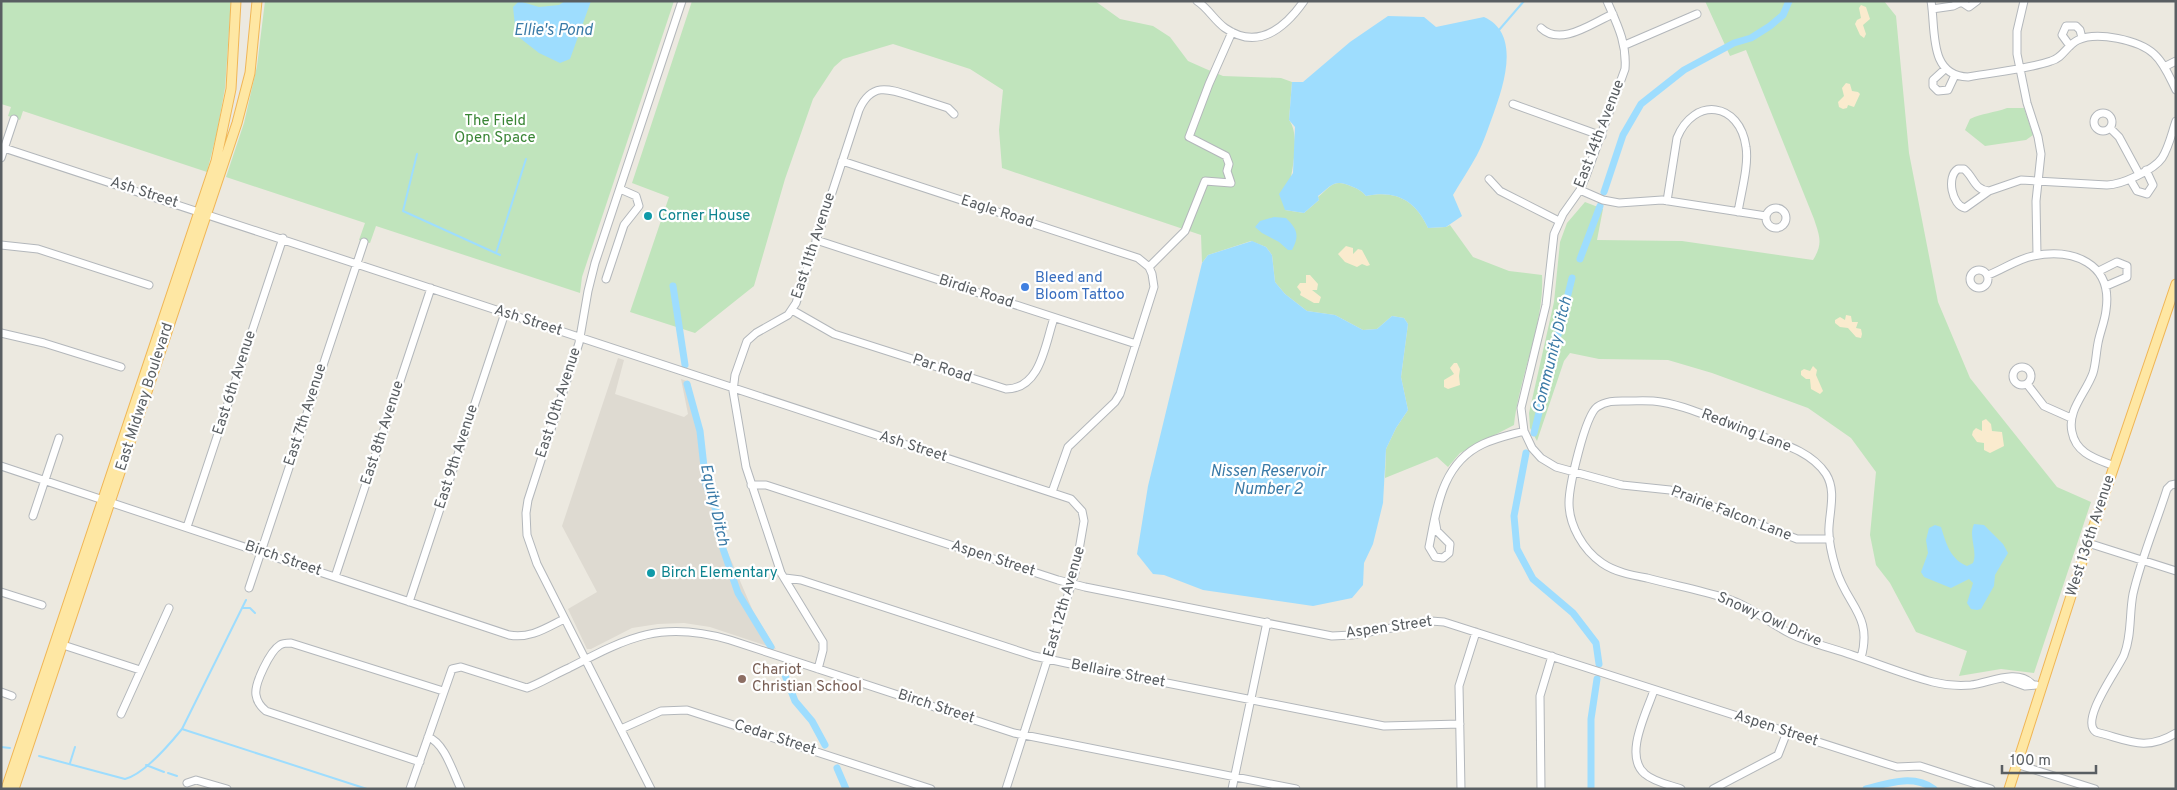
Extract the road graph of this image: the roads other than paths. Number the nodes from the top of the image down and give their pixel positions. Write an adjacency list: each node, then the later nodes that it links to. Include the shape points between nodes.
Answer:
1 (236, 1): 22 (main road, East Midway Boulevard)
2 (257, 1): 23 (main road, East Midway Boulevard)
3 (682, 1): 40 (street, East 10th Avenue)
4 (1197, 1): 14 (street)
5 (1304, 1): 14 (street, via 1288,23 1275,32 1251,36)
6 (1607, 1): 11 (street, East 14th Avenue)
7 (1977, 1): 9 (street, via 1969,7)
8 (2024, 1): 20 (street, via 2017,31)
9 (1960, 2): 10 (street, via 1953,6)
10 (1932, 5): 21 (street, via 1937,55)
11 (1613, 14): 13 (street, via 1564,35 1554,36); 16 (street, East 14th Avenue)
12 (1697, 14): 16 (street)
13 (1542, 28)
14 (1232, 32): 54 (street, via 1189,137 1226,156 1231,183 1205,181 1185,231)
15 (2082, 38): 17 (street); 17 (street, via 2076,26 2066,26 2062,35); 19 (street, via 2109,37 2140,46 2154,54)
16 (1625, 45): 31 (street, East 14th Avenue, via 1623,77)
17 (2070, 46): 20 (street, via 2056,60)
18 (2176, 61): 19 (street)
19 (2164, 67): 25 (street)
20 (2020, 68): 24 (street, via 1968,77); 39 (street, via 2038,137)
21 (1945, 69): 24 (street); 24 (street, via 1933,80 1938,91 1948,90)
22 (233, 70): 23 (main road); 44 (main road, East Midway Boulevard, via 222,138)
23 (250, 73): 44 (main road, East Midway Boulevard, via 237,123)
24 (1955, 75)
25 (2175, 85)
26 (1513, 104): 31 (street)
27 (954, 114): 34 (street, East 11th Avenue, via 937,104 884,89 870,94 859,110)
28 (14, 119): 32 (street)
29 (2176, 121): 35 (street, via 2164,156)
30 (2110, 128): 36 (street, via 2119,137)
31 (1602, 136): 41 (street, East 14th Avenue)
32 (3, 147): 33 (street); 44 (street, Ash Street)
33 (1, 158)
34 (842, 161): 49 (street, East 11th Avenue); 54 (street, Eagle Road, via 1138,258)
35 (2146, 170): 36 (street); 38 (street, via 2153,185 2147,194 2137,191)
36 (2139, 174): 38 (street)
37 (1489, 179): 47 (street, via 1500,191)
38 (2130, 179): 39 (street, via 2114,185)
39 (2038, 180): 42 (street, via 2013,182); 52 (street)
40 (620, 188): 57 (street, via 636,196 639,206 624,225); 66 (street, East 10th Avenue, via 590,279)
41 (1580, 190): 43 (street, via 1619,203); 47 (street, East 14th Avenue)
42 (1989, 191): 42 (street, via 1969,207 1962,208 1956,203 1952,174 1964,169 1975,185)
43 (1667, 201): 45 (street); 45 (street, via 1680,131 1696,114 1718,110 1735,120 1746,146)
44 (203, 212): 48 (street, Ash Street); 81 (main road, East Midway Boulevard)
45 (1738, 212): 46 (street)
46 (1766, 216)
47 (1559, 221): 72 (street, East 14th Avenue, via 1552,240 1546,305 1521,408)
48 (284, 238): 53 (street, Ash Street); 84 (street, East 6th Avenue)
49 (816, 240): 62 (street, East 11th Avenue); 64 (street, Birdie Road)
50 (364, 242): 53 (street, East 7th Avenue)
51 (1, 245): 59 (street, via 38,249)
52 (2037, 255): 55 (street, via 2076,257); 56 (street)
53 (357, 263): 61 (street, Ash Street); 87 (street, East 7th Avenue)
54 (1149, 267): 67 (street, via 1154,287)
55 (2099, 271): 60 (street); 60 (street, via 2117,262 2127,266 2126,277)
56 (1988, 275)
57 (606, 279)
58 (2176, 284): 75 (main road, West 136th Avenue)
59 (149, 285)
60 (2106, 286): 71 (street, via 2106,310 2095,366)
61 (431, 288): 63 (street, Ash Street); 90 (street, East 8th Avenue)
62 (792, 310): 64 (street, Par Road, via 834,334 1006,389 1022,386 1034,375); 70 (street, East 11th Avenue, via 748,341)
63 (505, 313): 66 (street, Ash Street); 95 (street, East 9th Avenue)
64 (1054, 318): 67 (street, Birdie Road)
65 (1, 333): 68 (street)
66 (580, 338): 70 (street, Ash Street); 98 (street, East 10th Avenue, via 526,513 532,554)
67 (1136, 344): 80 (street, via 1120,394 1068,447)
68 (121, 367)
69 (2027, 384): 71 (street, via 2044,406)
70 (733, 389): 79 (street, East 11th Avenue); 80 (street, Ash Street)
71 (2071, 418): 75 (street, via 2072,434 2078,447)
72 (1524, 431): 76 (street, East 14th Avenue, via 1541,458); 83 (street, via 1486,442 1463,457 1445,482)
73 (60, 438): 77 (street)
74 (1, 466): 77 (street, Birch Street)
75 (2114, 466): 86 (main road, West 136th Avenue)
76 (1574, 473): 85 (street, Prairie Falcon Lane, via 1622,485 1670,490 1797,539); 85 (street, Redwing Lane, via 1590,414 1600,405 1614,401 1671,404 1794,448 1820,468 1831,488); 103 (street, Snowy Owl Drive, via 1569,494 1572,520 1581,539 1601,562 1626,573 1732,600 1789,633)
77 (44, 480): 81 (street, Birch Street); 82 (street)
78 (2176, 484): 88 (street, via 2167,489)
79 (751, 485): 91 (street, East 11th Avenue); 92 (street, Aspen Street, via 766,485)
80 (1052, 492): 92 (street, East 12th Avenue, via 1076,502 1083,516 1082,540)
81 (107, 500): 84 (street, Birch Street); 101 (main road, East Midway Boulevard)
82 (33, 516)
83 (1434, 520): 83 (street, via 1430,550 1435,557 1443,558 1449,553 1450,544 1437,531)
84 (187, 527): 87 (street, Birch Street)
85 (1830, 539): 103 (street, Redwing Lane, via 1838,577 1864,627)
86 (2088, 543): 88 (street); 108 (main road, West 136th Avenue)
87 (261, 551): 90 (street, Birch Street); 93 (street, East 7th Avenue)
88 (2144, 560): 89 (street); 118 (street, via 2132,600 2128,644 2099,698 2091,722 2092,729 2143,744 2160,741)
89 (2176, 571)
90 (335, 577): 95 (street, Birch Street)
91 (785, 578): 104 (street, Bellaire Street, via 801,580); 106 (street, East 11th Avenue, via 821,637 824,650)
92 (1072, 584): 99 (street, Aspen Street); 104 (street, East 12th Avenue)
93 (249, 588)
94 (1, 592): 96 (street)
95 (410, 602): 98 (street, Birch Street, via 515,636 532,634)
96 (42, 605)
97 (169, 608): 107 (street)
98 (564, 619): 105 (street, East 10th Avenue)
99 (1267, 622): 100 (street, Aspen Street, via 1332,636 1431,621); 113 (street)
100 (1476, 632): 102 (street, Aspen Street); 115 (street, via 1459,686)
101 (59, 643): 107 (street); 126 (main road, East Midway Boulevard); 127 (main road, East Midway Boulevard)
102 (1552, 656): 109 (street, Aspen Street); 137 (street, via 1540,696)
103 (1861, 658): 108 (street, Snowy Owl Drive, via 1946,685 1972,687 2014,676 2027,679)
104 (1049, 659): 113 (street, Bellaire Street); 119 (street, East 12th Avenue)
105 (585, 660): 106 (street, Birch Street, via 636,636 684,630 708,634); 110 (street, Birch Street, via 527,688 460,666 450,672); 116 (street, East 10th Avenue)
106 (818, 669): 119 (street, Birch Street)
107 (140, 670): 114 (street)
108 (2036, 686): 122 (main road, West 136th Avenue)
109 (1654, 690): 117 (street, Aspen Street); 125 (street, via 1635,755 1645,775)
110 (443, 691): 120 (street); 121 (street, via 291,643 272,652 262,674 256,694 266,711)
111 (1, 692): 112 (street)
112 (12, 696)
113 (1250, 700): 115 (street, Bellaire Street, via 1384,726); 123 (street)
114 (122, 714)
115 (1460, 724): 136 (street)
116 (621, 729): 131 (street, East 10th Avenue); 132 (street, Cedar Street, via 661,711 687,710)
117 (1787, 732): 139 (street, via 1778,755); 140 (street, Aspen Street, via 1892,766 1920,766)
118 (2176, 733)
119 (1024, 735): 123 (street, Birch Street); 133 (street, East 12th Avenue)
120 (428, 737): 121 (street); 130 (street, via 439,746)
121 (420, 762): 129 (street)
122 (2016, 764): 141 (main road, West 136th Avenue); 142 (street)
123 (1235, 777): 134 (street); 135 (street, Birch Street)
124 (187, 782): 128 (street, via 196,780)
125 (1671, 787): 138 (street)
126 (6, 789)
127 (14, 789)
128 (227, 789)
129 (410, 789)
130 (461, 789)
131 (651, 789)
132 (931, 789)
133 (1006, 789)
134 (1232, 789)
135 (1296, 789)
136 (1461, 789)
137 (1541, 789)
138 (1681, 789)
139 (1713, 789)
140 (1991, 789)
141 (2009, 789)
142 (2095, 789)

